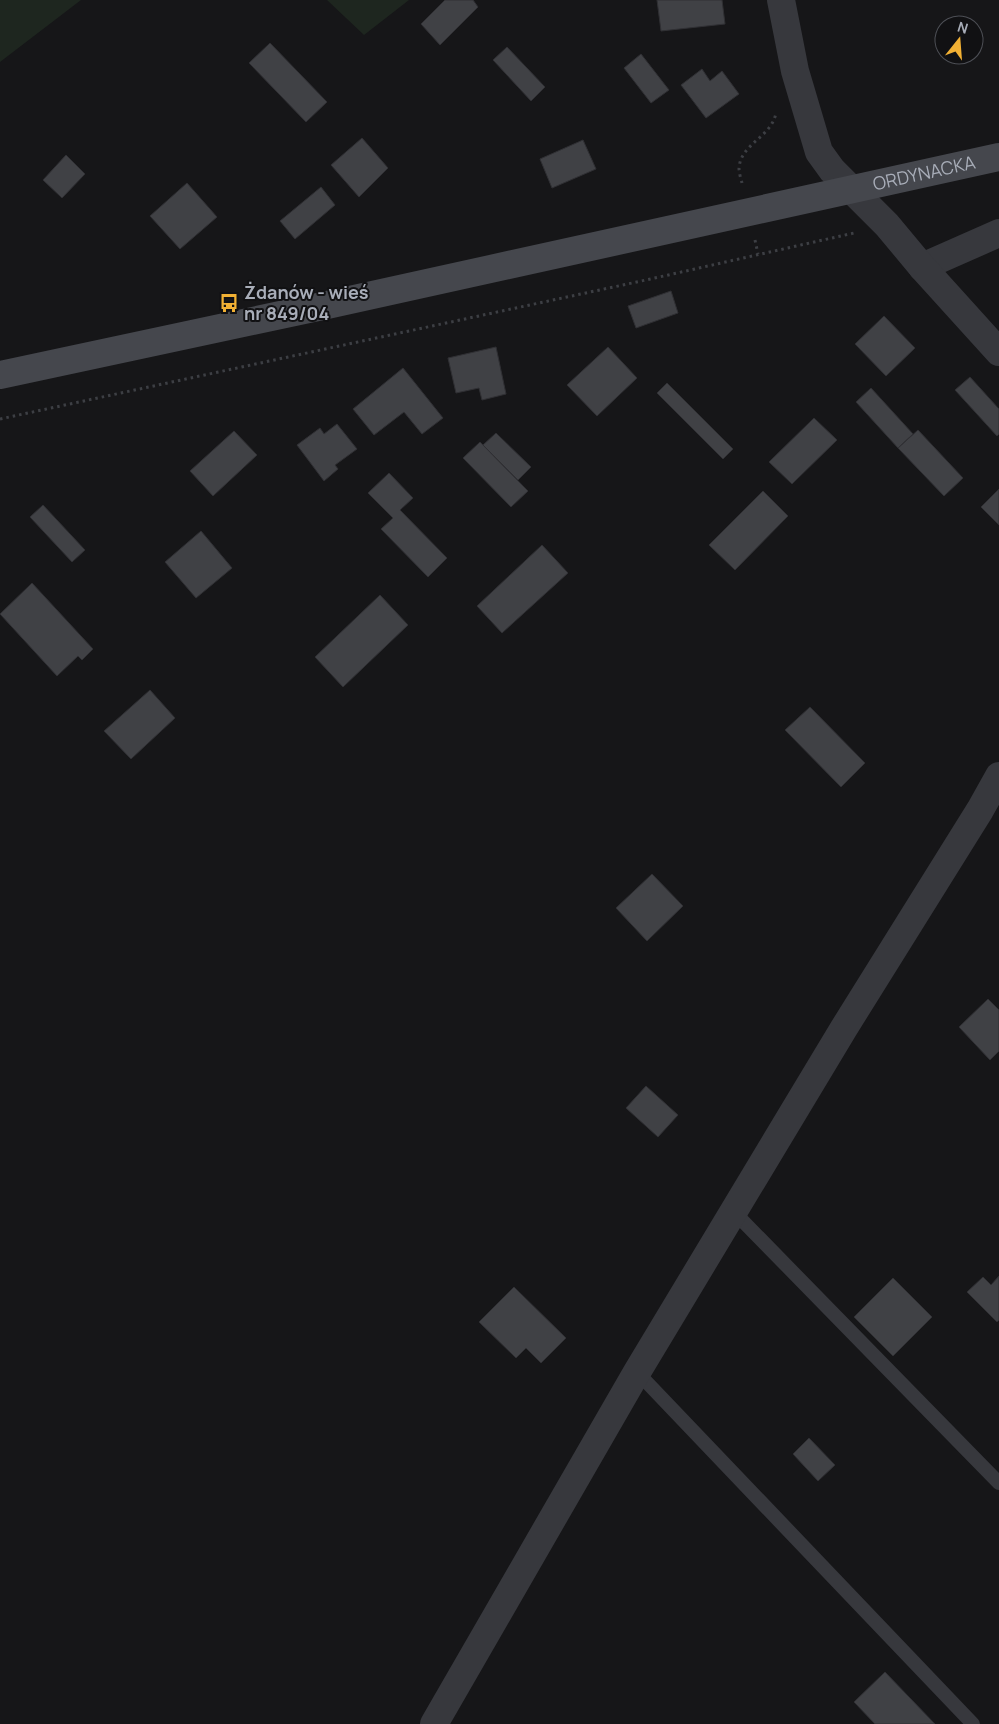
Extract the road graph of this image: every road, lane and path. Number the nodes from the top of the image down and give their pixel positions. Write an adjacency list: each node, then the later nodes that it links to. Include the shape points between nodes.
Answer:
1 (781, 0): 5 (street, via 795,71 819,152)
2 (777, 109): 4 (path, via 766,133 742,156 739,168)
3 (999, 157): 5 (main road, ORDYNACKA)
4 (742, 186)
5 (851, 188): 6 (street); 10 (main road, ORDYNACKA)
6 (887, 225): 8 (street); 11 (path)
7 (999, 233): 8 (street)
8 (922, 267): 9 (street)
9 (999, 352)
10 (0, 376)
11 (0, 419)
12 (999, 776): 13 (street)
13 (734, 1212): 14 (street); 15 (lane)
14 (637, 1372): 16 (street); 17 (lane)
15 (999, 1483)
16 (434, 1724)
17 (973, 1724)

